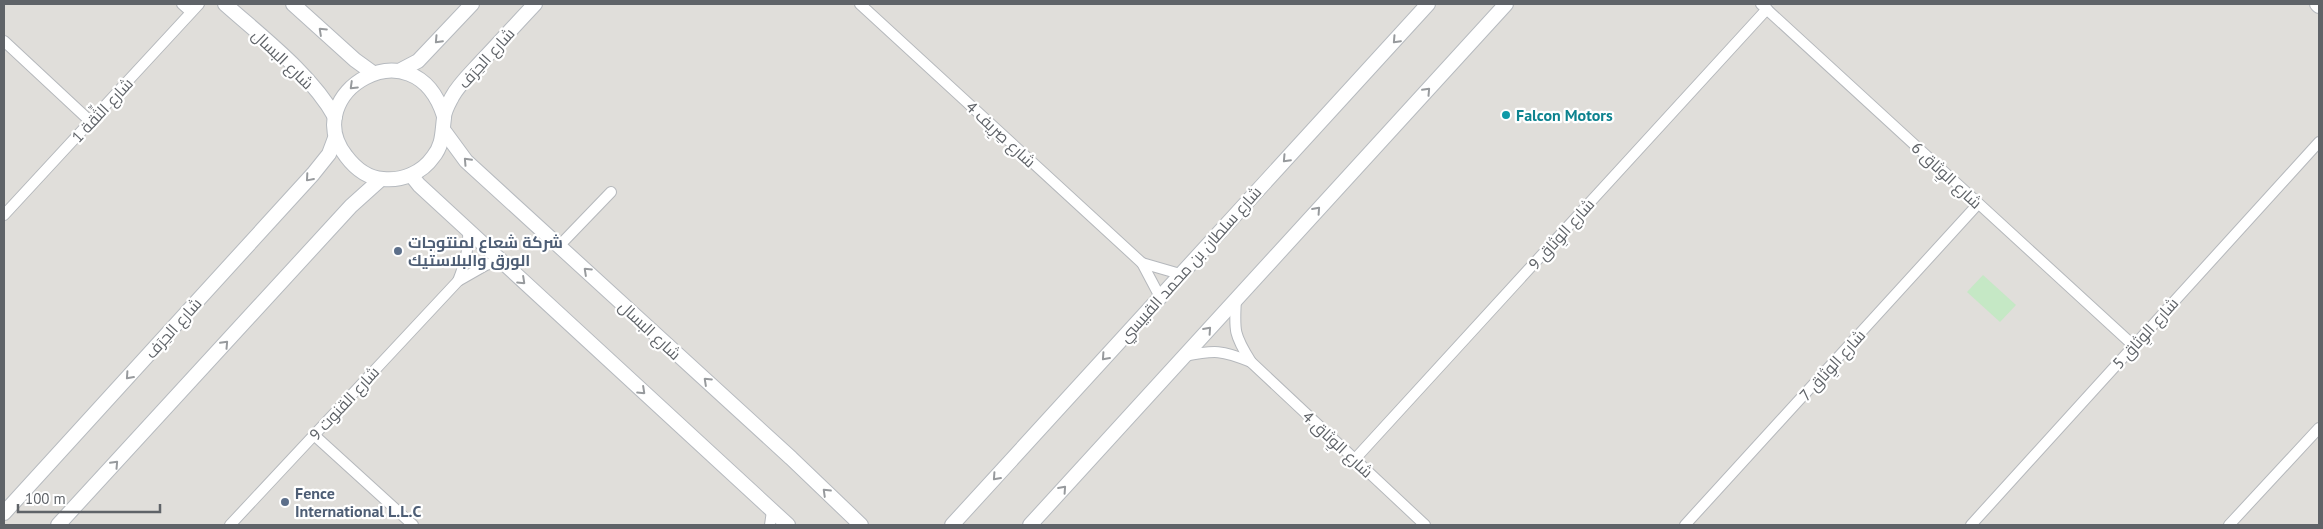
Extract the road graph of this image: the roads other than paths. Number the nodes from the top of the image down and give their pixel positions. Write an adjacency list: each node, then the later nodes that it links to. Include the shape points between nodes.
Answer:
1 (182, 4): 11 (street)
2 (199, 4): 11 (street, شارع الثِّقة 1)
3 (225, 4): 16 (street, شارع البسال, via 302,75 323,98)
4 (293, 4): 14 (street, one-way to 4)
5 (472, 4): 13 (street, one-way to 13, via 418,61)
6 (536, 4): 15 (street, شارع الحِرَف, via 453,95)
7 (860, 4): 29 (street, شارع صِرِيف 4)
8 (1428, 4): 30 (street, شارع سلطان بن محمد القبيسي, one-way to 30)
9 (1506, 4): 33 (street, one-way to 9)
10 (1764, 6): 24 (street, شارع الوِثاق 6); 39 (street, شارع الوِثاق 9)
11 (191, 12): 17 (street, شارع الثِّقة 1)
12 (4, 41): 17 (street)
13 (398, 71): 14 (street); 15 (street, via 415,76 429,86)
14 (373, 73): 16 (street, one-way to 16, via 344,94)
15 (444, 116): 18 (street)
16 (335, 118): 19 (street)
17 (91, 122): 25 (street, شارع الثِّقة 1)
18 (444, 131): 21 (street, via 433,157); 27 (street, شارع البسال, one-way to 18, via 466,161)
19 (336, 138): 22 (street, via 352,165); 41 (street, شارع الحِرَف, one-way to 41, via 329,154 313,174)
20 (2319, 142): 34 (street, شارع الوِثاق 5)
21 (411, 175): 22 (street); 26 (street)
22 (380, 179): 42 (street, one-way to 22, via 351,206)
23 (611, 192): 27 (street)
24 (1978, 204): 34 (street, شارع الوِثاق 6); 51 (street, شارع الوِثاق 7)
25 (4, 215)
26 (468, 231): 28 (street); 31 (street, شارع القنوت 9, via 465,262)
27 (559, 246): 47 (street, شارع البسال, one-way to 27)
28 (500, 260): 31 (street, شارع القنوت 9); 40 (street, one-way to 40)
29 (1142, 263): 30 (street, شارع صِرِيف 4); 32 (street, شارع صِرِيف 4)
30 (1180, 274): 32 (street, شارع سلطان بن محمد القبيسي)
31 (458, 281): 38 (street, شارع القنوت 9)
32 (1160, 297): 48 (street, شارع سلطان بن محمد القبيسي, one-way to 48)
33 (1236, 299): 35 (street, one-way to 33); 36 (street, شارع الوِثاق 4, via 1237,340)
34 (2134, 346): 52 (street, شارع الوِثاق 5)
35 (1184, 356): 36 (street, شارع الوِثاق 4, via 1206,351 1225,352); 49 (street, one-way to 35)
36 (1251, 362): 39 (street, شارع الوِثاق 4)
37 (2319, 428): 53 (street)
38 (314, 436): 43 (street, شارع القنوت 9); 44 (street)
39 (1355, 459): 50 (street, شارع الوِثاق 4)
40 (772, 511): 45 (street); 46 (street)
41 (4, 513)
42 (58, 525)
43 (230, 525)
44 (413, 525)
45 (770, 525)
46 (788, 525)
47 (861, 525)
48 (952, 525)
49 (1030, 525)
50 (1425, 525)
51 (1685, 525)
52 (1971, 525)
53 (2229, 525)

